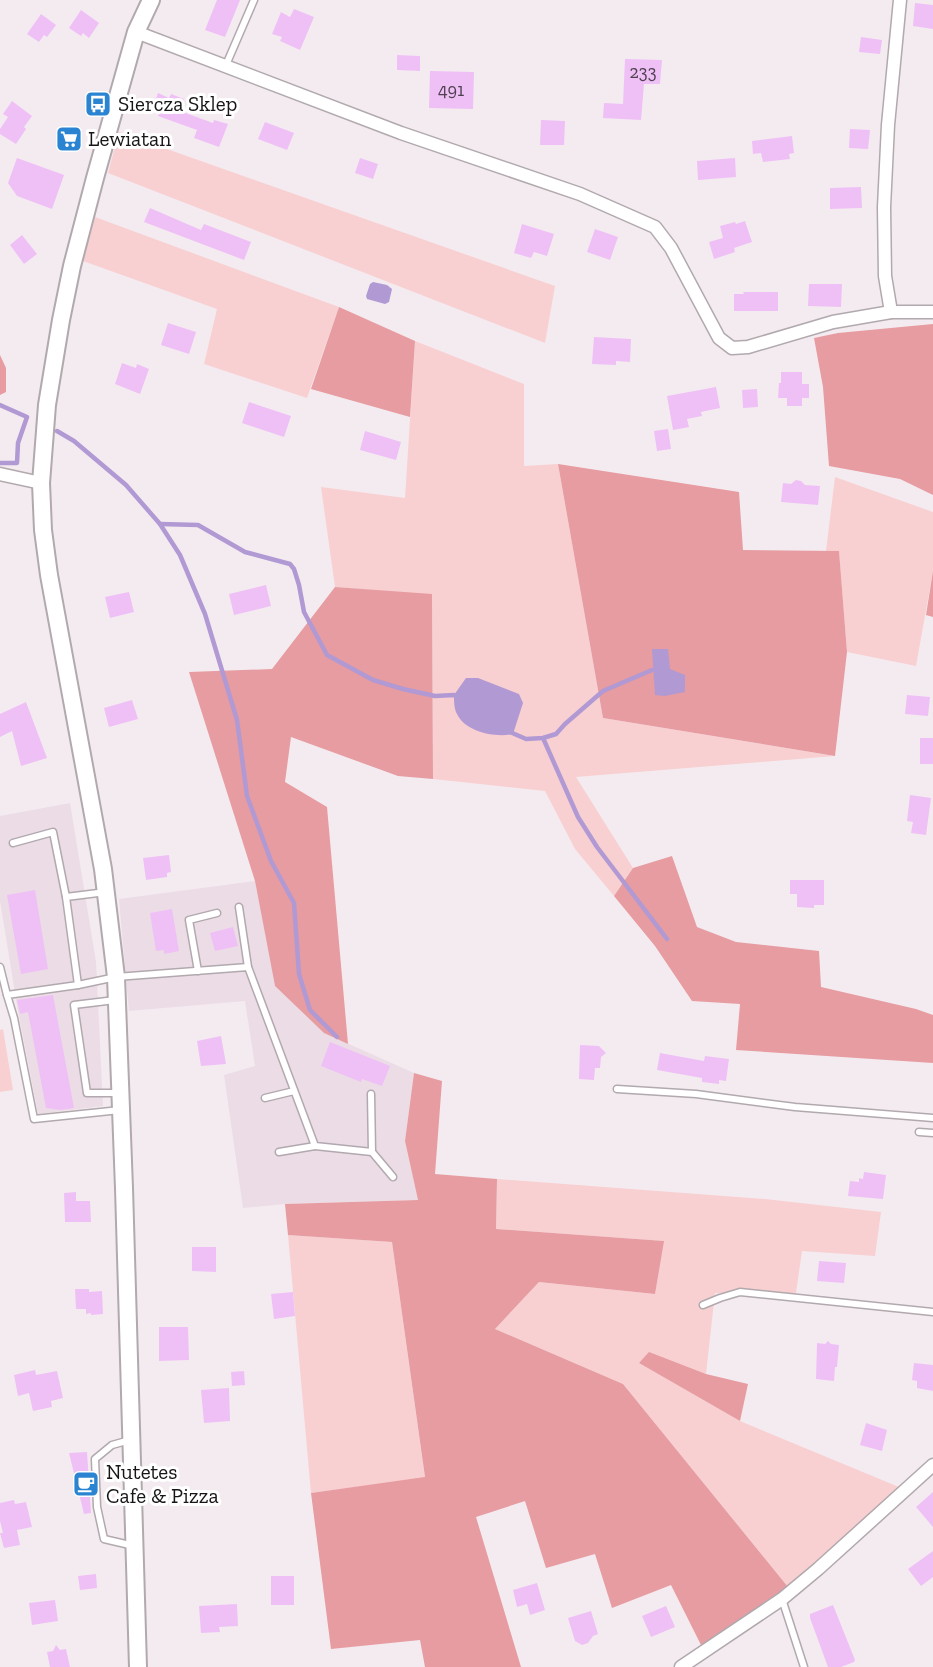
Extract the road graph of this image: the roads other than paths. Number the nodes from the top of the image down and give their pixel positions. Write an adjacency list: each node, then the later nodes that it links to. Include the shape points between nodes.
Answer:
1 (151, 0): 4 (street)
2 (254, 0): 5 (lane)
3 (900, 0): 6 (street, via 884,207 885,276)
4 (136, 32): 5 (street); 9 (street, via 72,266 47,405)
5 (226, 65): 6 (street, via 401,133 580,194 655,227 671,248 719,338 732,348 748,347 833,322)
6 (891, 312): 7 (street)
7 (933, 312)
8 (0, 474): 9 (street)
9 (41, 483): 11 (street, via 49,574)
10 (13, 843): 12 (lane, via 54,832)
11 (106, 892): 12 (lane); 18 (street)
12 (66, 897): 19 (lane)
13 (239, 907): 15 (lane)
14 (217, 913): 17 (lane, via 189,920)
15 (248, 967): 17 (lane); 23 (lane)
16 (0, 968): 20 (lane)
17 (198, 971): 18 (lane)
18 (116, 977): 19 (lane); 21 (street)
19 (78, 985): 20 (lane)
20 (7, 995): 26 (lane, via 34,1119)
21 (117, 1000): 26 (street); 26 (lane, via 74,1005 87,1093)
22 (617, 1089): 27 (lane)
23 (294, 1091): 25 (lane); 30 (lane)
24 (371, 1094): 32 (lane)
25 (265, 1098)
26 (121, 1102): 36 (street)
27 (933, 1118)
28 (919, 1132): 29 (lane)
29 (933, 1133)
30 (315, 1146): 31 (lane); 32 (lane)
31 (279, 1152)
32 (372, 1152): 33 (lane)
33 (393, 1177)
34 (703, 1305): 35 (lane, via 740,1292)
35 (933, 1312)
36 (131, 1440): 38 (street); 38 (lane, via 112,1445 95,1459 97,1507 104,1539)
37 (933, 1465): 39 (street)
38 (134, 1546): 40 (street)
39 (782, 1599): 41 (street); 42 (lane)
40 (138, 1667)
41 (681, 1667)
42 (804, 1667)

